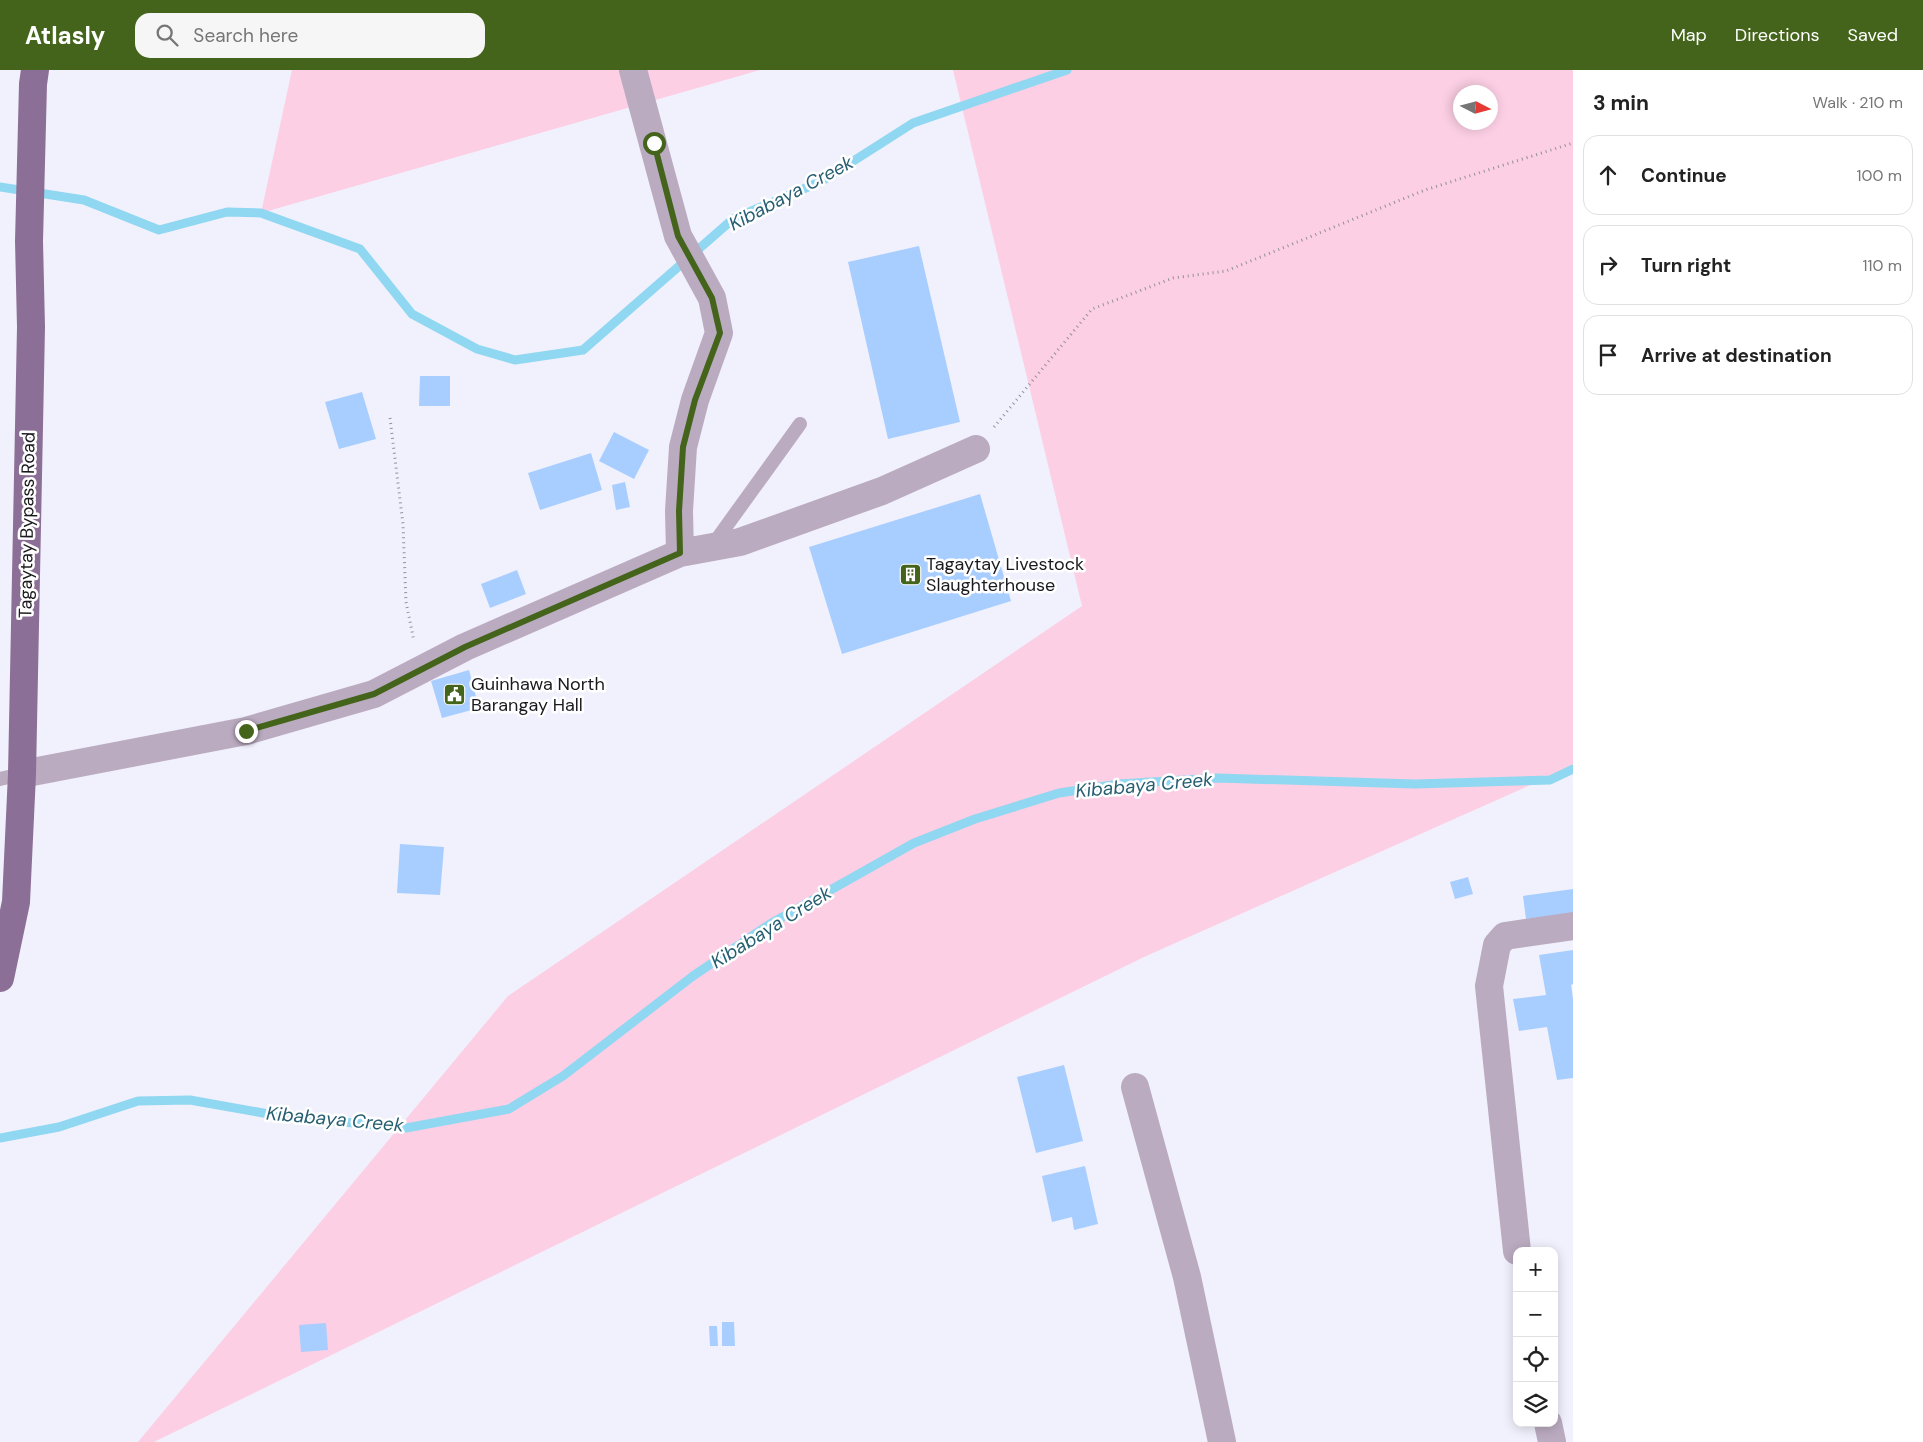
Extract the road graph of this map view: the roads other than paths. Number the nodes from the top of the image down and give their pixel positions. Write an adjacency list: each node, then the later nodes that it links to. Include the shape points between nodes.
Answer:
1 (633, 70): 6 (street, via 678,236 712,298 720,333 695,400 683,447)
2 (34, 77): 7 (main road, Tagaytay Bypass Road, via 30,327)
3 (800, 424): 5 (lane)
4 (976, 449): 5 (street, via 882,491 740,542)
5 (712, 547): 6 (street)
6 (680, 553): 7 (street, via 465,647 374,694 246,731)
7 (11, 776): 9 (main road, Tagaytay Bypass Road, via 16,902)
8 (1573, 926): 11 (street, via 1505,936 1497,945 1489,986)
9 (0, 978)
10 (1135, 1087): 13 (street, via 1187,1277)
11 (1517, 1247)
12 (1549, 1427): 14 (street)
13 (1222, 1442)
14 (1552, 1442)

